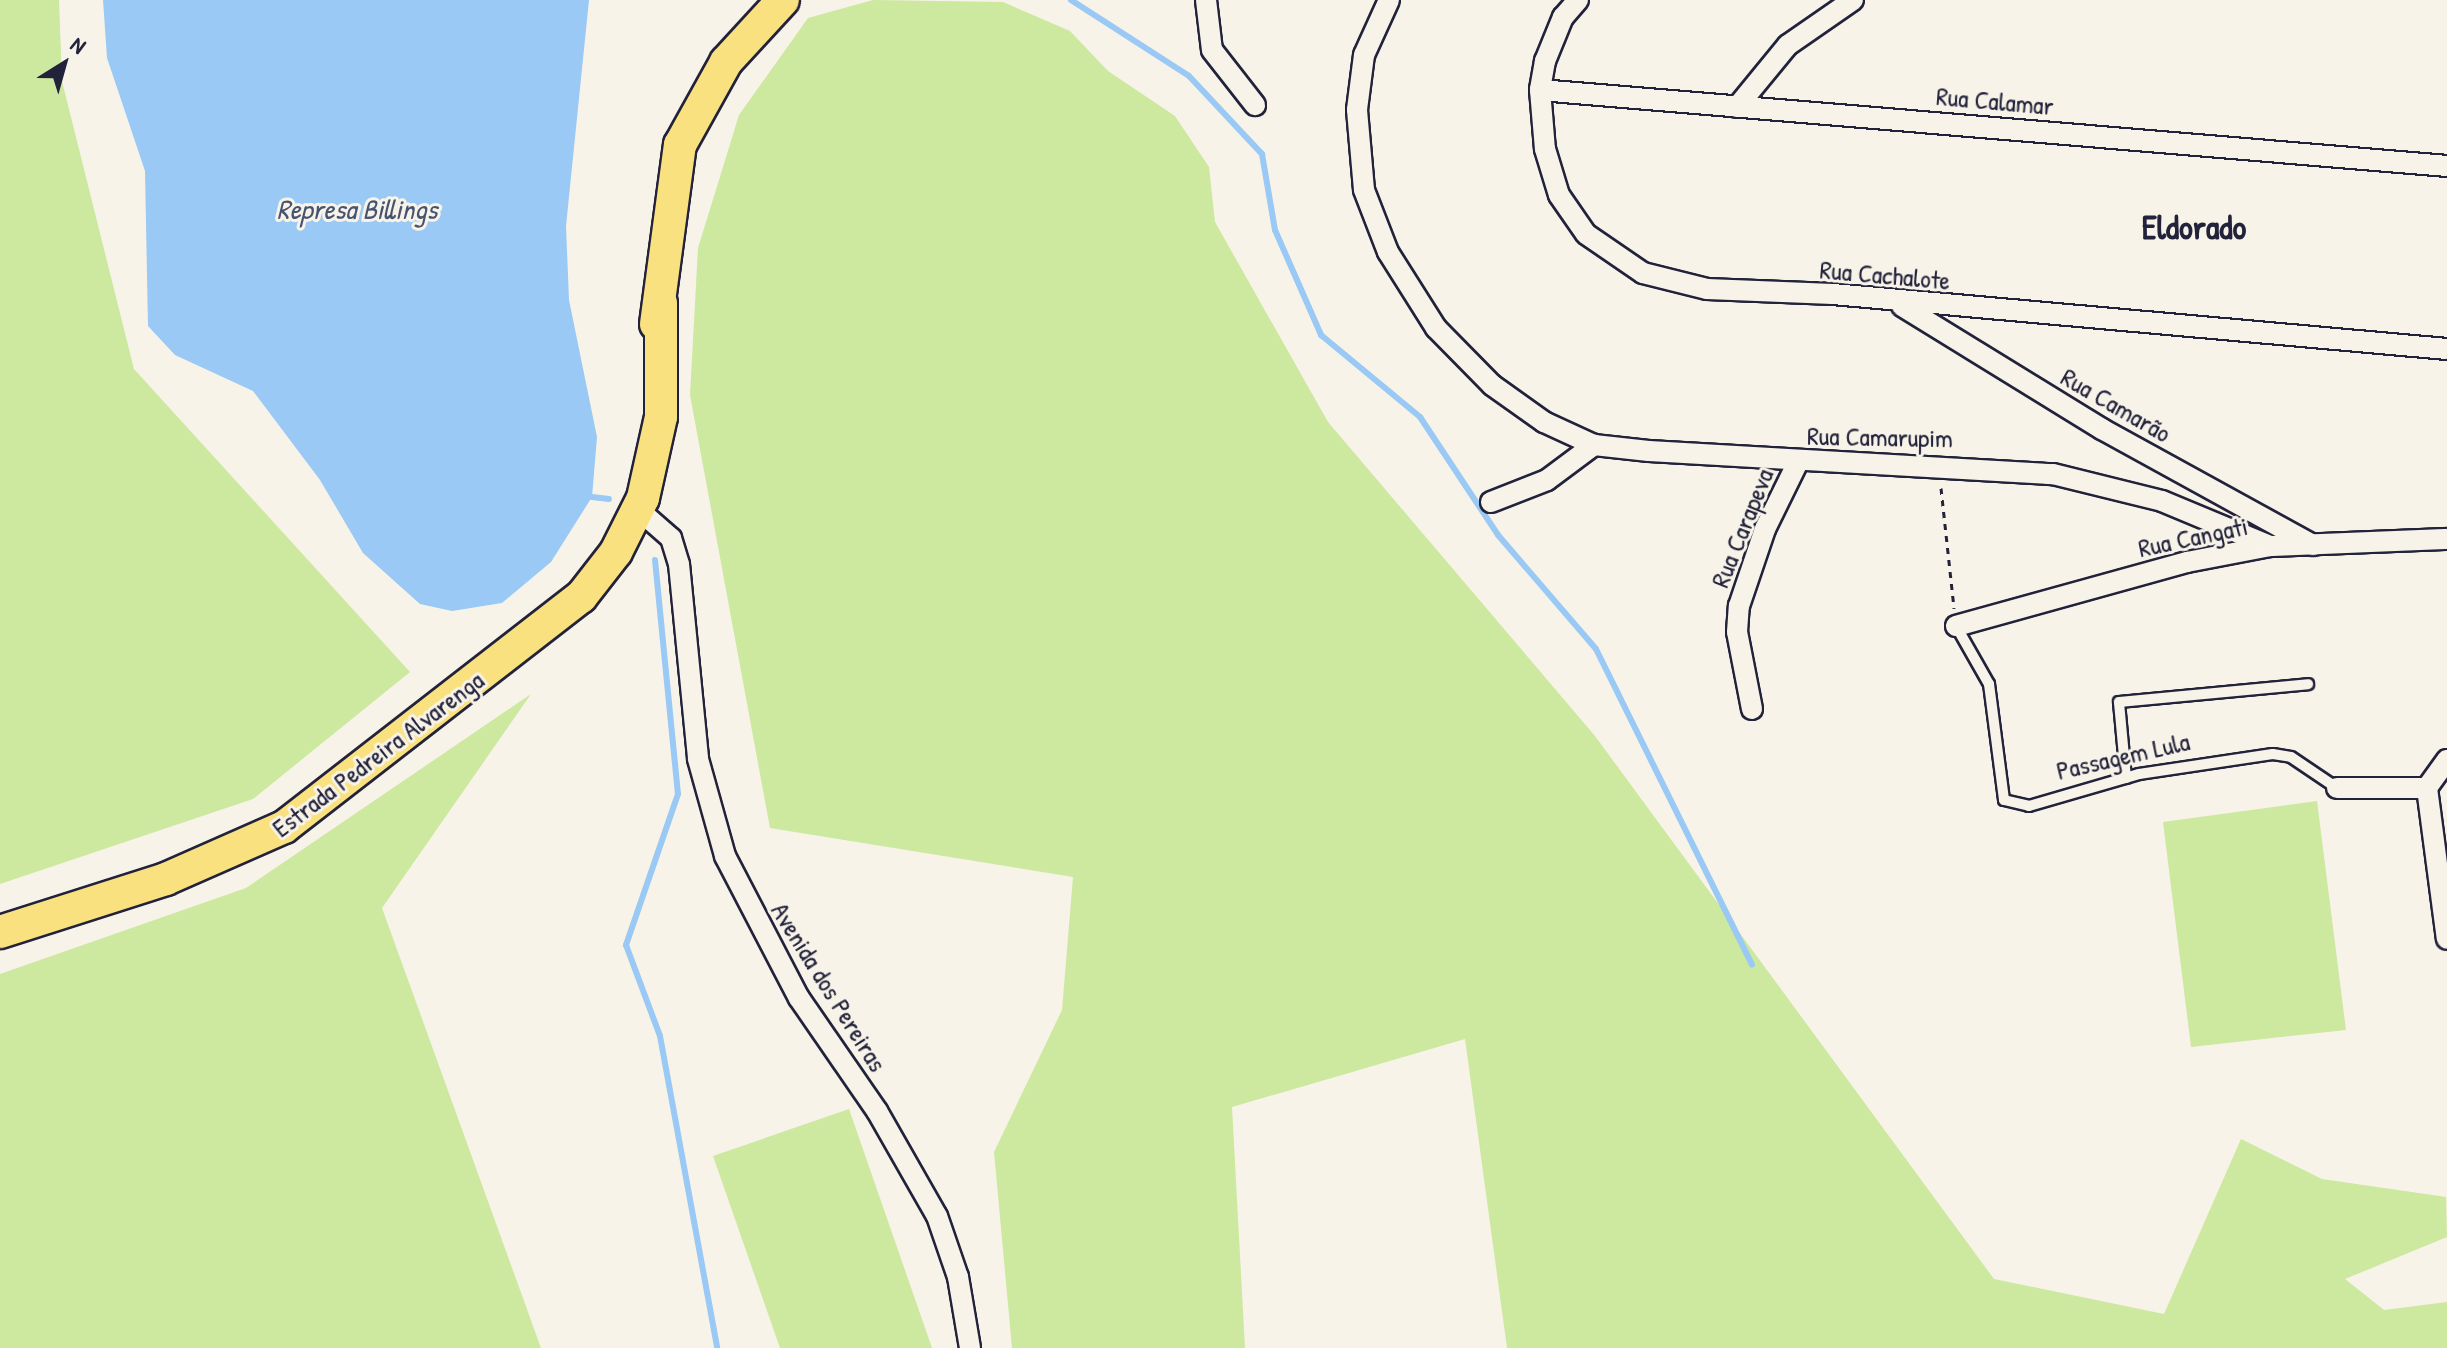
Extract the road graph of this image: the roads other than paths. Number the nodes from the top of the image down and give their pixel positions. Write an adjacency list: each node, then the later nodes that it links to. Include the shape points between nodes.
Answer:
1 (783, 0): 15 (main road, via 726,62 680,145 661,303 643,384)
2 (1206, 0): 7 (street, via 1212,50)
3 (1389, 0): 12 (street, Rua Camarupim, via 1364,55 1357,110 1364,190 1388,252 1408,290 1460,355 1544,422)
4 (1578, 0): 6 (street, Rua Cachalote, via 1563,17)
5 (1853, 0): 8 (street, via 1788,45)
6 (1540, 90): 8 (street, Rua Calamar); 10 (street, Rua Cachalote, via 1545,149 1559,195 1610,256 1643,273 1696,288)
7 (1255, 105)
8 (1737, 107): 9 (street, Rua Calamar)
9 (2447, 166)
10 (1897, 302): 11 (street, Rua Cachalote); 17 (street, Rua Camarão, via 2102,429)
11 (2447, 349)
12 (1594, 445): 13 (street, Rua Camarupim); 14 (street, via 1547,480)
13 (1798, 462): 18 (street, Rua Camarupim, via 1998,466 2112,486 2229,525); 21 (street, Rua Carapeva, via 1765,529 1739,606 1737,632)
14 (1491, 502)
15 (642, 504): 26 (main road, Estrada Pedreira Alvarenga, via 598,577 550,625 284,827 166,879); 28 (street, Avenida dos Pereiras, via 671,538 679,564 698,759 725,856 799,998 877,1111 937,1216 958,1277)
16 (2447, 539): 17 (street, Rua Cangati)
17 (2313, 545): 18 (street, Rua Cangati)
18 (2270, 546): 19 (street, Rua Cangati, via 2187,562)
19 (1956, 626): 23 (lane, Passagem Lula, via 1989,684 2004,800 2029,806)
20 (2308, 684): 23 (lane, via 2119,702)
21 (1752, 709)
22 (2447, 760): 25 (street)
23 (2126, 778): 24 (lane, Passagem Lula, via 2273,754 2291,757)
24 (2337, 788): 25 (street, Passagem Lula)
25 (2427, 788): 27 (street)
26 (0, 932)
27 (2447, 939)
28 (970, 1348)

